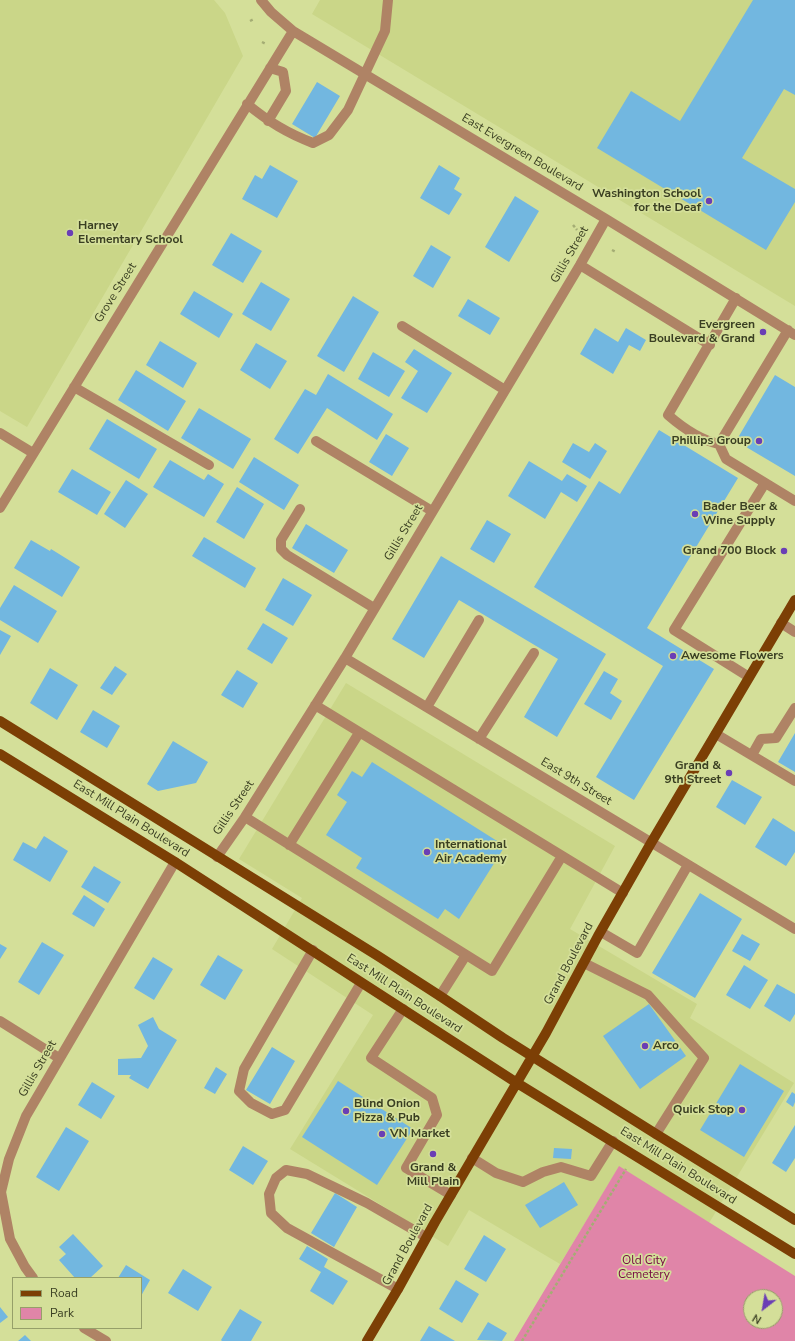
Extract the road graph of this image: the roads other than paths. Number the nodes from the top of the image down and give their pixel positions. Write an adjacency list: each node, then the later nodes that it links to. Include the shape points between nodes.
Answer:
1 (261, 0): 3 (street, East Evergreen Boulevard)
2 (388, 0): 5 (street, via 385,31)
3 (293, 31): 4 (street, Grove Street); 5 (street, East Evergreen Boulevard)
4 (270, 68): 6 (street, Grove Street); 7 (street, via 283,72 286,92)
5 (365, 74): 7 (street, via 348,110 329,135 313,143); 8 (street, East Evergreen Boulevard)
6 (248, 104): 7 (street); 14 (street, Grove Street)
7 (268, 121)
8 (606, 219): 9 (street, Gillis Street); 10 (street, East Evergreen Boulevard)
9 (580, 265): 13 (street); 15 (street, Gillis Street)
10 (736, 298): 12 (street, East Evergreen Boulevard); 13 (street)
11 (402, 326): 15 (street)
12 (791, 333): 18 (street)
13 (710, 345): 18 (street, via 668,415 696,435)
14 (74, 387): 19 (street, Grove Street); 20 (street)
15 (505, 390): 25 (street, Gillis Street)
16 (0, 433): 19 (street)
17 (316, 441): 25 (street)
18 (719, 444): 21 (street, via 726,459)
19 (33, 454): 23 (street, Grove Street)
20 (209, 465)
21 (765, 483): 22 (street); 33 (street, via 674,630)
22 (795, 501)
23 (0, 508)
24 (300, 509): 27 (street, via 281,540 281,548 287,555)
25 (432, 511): 27 (street, Gillis Street)
26 (795, 600): 29 (main road, Grand Boulevard)
27 (374, 608): 32 (street, Gillis Street)
28 (479, 620): 35 (street)
29 (781, 623): 30 (street); 33 (main road, Grand Boulevard)
30 (795, 632)
31 (534, 653): 40 (street)
32 (345, 658): 34 (street, Gillis Street); 35 (street, East 9th Street)
33 (750, 677): 39 (main road, Grand Boulevard)
34 (315, 705): 38 (street); 44 (street, Gillis Street)
35 (427, 707): 40 (street, East 9th Street)
36 (795, 708): 42 (street, via 776,738 761,739)
37 (0, 721): 48 (main road, East Mill Plain Boulevard)
38 (359, 732): 46 (street); 47 (street)
39 (716, 734): 42 (street); 45 (main road, Grand Boulevard)
40 (480, 739): 45 (street, East 9th Street)
41 (0, 754): 49 (main road, East Mill Plain Boulevard)
42 (752, 755): 43 (street)
43 (795, 781)
44 (245, 817): 46 (street); 48 (street, Gillis Street)
45 (652, 843): 50 (street, East 9th Street); 51 (main road, Grand Boulevard)
46 (289, 845): 55 (street)
47 (562, 856): 51 (street); 55 (street, via 492,971)
48 (217, 857): 58 (main road, East Mill Plain Boulevard)
49 (175, 862): 54 (main road, East Mill Plain Boulevard); 62 (street, Gillis Street)
50 (688, 865): 52 (street, East 9th Street); 53 (street, via 637,953)
51 (623, 893): 53 (main road, Grand Boulevard)
52 (795, 929)
53 (601, 932): 56 (main road, Grand Boulevard)
54 (313, 950): 57 (main road, East Mill Plain Boulevard); 57 (street, via 244,1069 239,1091 251,1102 272,1114 285,1110)
55 (466, 955): 58 (street)
56 (584, 963): 61 (main road, Grand Boulevard); 64 (street, via 648,995 704,1058)
57 (361, 983): 59 (main road, East Mill Plain Boulevard)
58 (440, 996): 61 (main road, East Mill Plain Boulevard)
59 (403, 1009): 63 (main road, East Mill Plain Boulevard); 68 (street, via 371,1058 432,1098 437,1115 406,1168)
60 (0, 1021): 62 (street)
61 (533, 1057): 63 (main road, Grand Boulevard); 64 (main road, East Mill Plain Boulevard)
62 (59, 1058): 67 (street, Gillis Street, via 26,1116 9,1159)
63 (517, 1083): 65 (main road, East Mill Plain Boulevard); 66 (main road, Grand Boulevard)
64 (656, 1134): 69 (main road, East Mill Plain Boulevard)
65 (613, 1141): 66 (street, via 591,1176 562,1167 543,1172 523,1182 496,1173); 71 (main road, East Mill Plain Boulevard)
66 (472, 1158): 68 (main road, Grand Boulevard)
67 (0, 1192): 72 (street, via 10,1239)
68 (451, 1195): 70 (main road, Grand Boulevard)
69 (795, 1220)
70 (426, 1237): 73 (main road, Grand Boulevard); 73 (street, via 367,1203 307,1174 286,1170 276,1178 269,1194 271,1213 288,1228)
71 (795, 1254)
72 (32, 1277)
73 (398, 1289): 76 (main road, Grand Boulevard)
74 (86, 1329): 75 (street)
75 (106, 1341)
76 (367, 1341)

